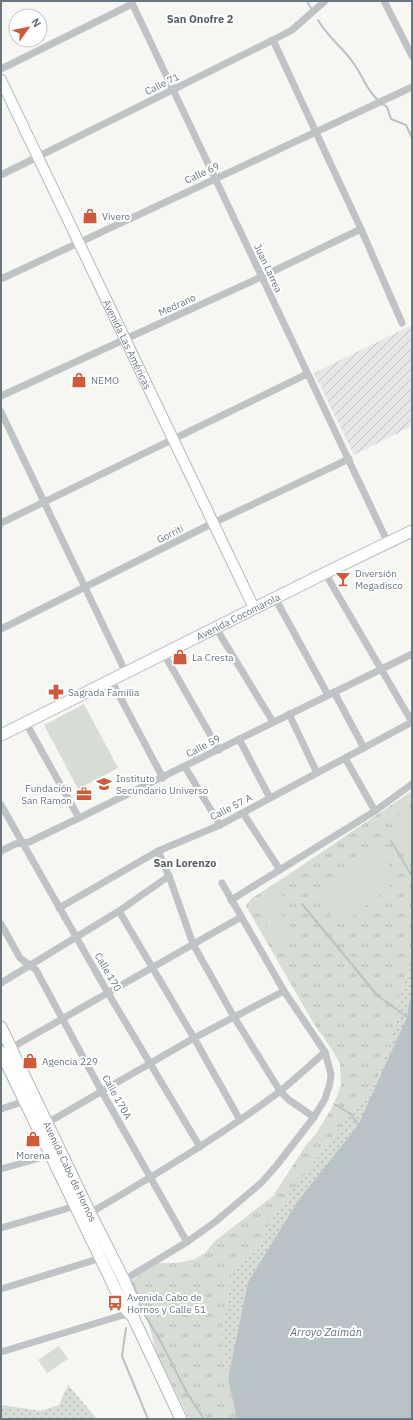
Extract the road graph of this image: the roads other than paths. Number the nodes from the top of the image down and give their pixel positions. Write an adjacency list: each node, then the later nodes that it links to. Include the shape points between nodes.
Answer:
1 (325, 1): 4 (street, Calle 71, via 292,30)
2 (384, 1): 5 (street)
3 (132, 3): 6 (street); 9 (street, Juan Larrea)
4 (273, 40): 9 (street, Calle 71); 10 (street)
5 (412, 56)
6 (1, 69)
7 (1, 80): 11 (main road, Avenida Las Américas)
8 (412, 87): 10 (street, Calle 69)
9 (173, 90): 11 (street, Calle 71); 13 (street, Juan Larrea)
10 (315, 131): 13 (street, Calle 69); 14 (street)
11 (38, 157): 12 (street, Calle 71); 15 (main road, Avenida Las Américas)
12 (1, 175)
13 (214, 179): 15 (street, Calle 69); 16 (street, Juan Larrea)
14 (360, 229): 16 (street, Medrano); 18 (street)
15 (79, 242): 17 (street, Calle 69); 19 (main road, Avenida Las Américas)
16 (261, 277): 19 (street, Medrano); 20 (street, Juan Larrea)
17 (1, 279)
18 (402, 323)
19 (125, 339): 21 (street, Medrano); 23 (main road, Avenida Las Américas)
20 (307, 374): 23 (street); 24 (street, Juan Larrea)
21 (1, 396)
22 (1, 412): 25 (street)
23 (173, 439): 25 (street); 27 (main road, Avenida Las Américas)
24 (349, 459): 27 (street, Gorriti); 29 (street, Juan Larrea)
25 (43, 503): 26 (street); 31 (street)
26 (1, 523)
27 (214, 523): 31 (street, Gorriti); 33 (main road, Avenida Las Américas)
28 (412, 531): 29 (main road, Avenida Cocomarola)
29 (388, 543): 30 (main road, Avenida Cocomarola)
30 (325, 573): 32 (main road, Avenida Cocomarola); 38 (street)
31 (85, 588): 35 (street, Gorriti); 39 (street)
32 (275, 598): 33 (main road, Avenida Cocomarola); 41 (street)
33 (254, 608): 34 (main road, Avenida Cocomarola)
34 (216, 628): 36 (main road, Avenida Cocomarola); 43 (street)
35 (1, 629)
36 (164, 654): 39 (main road, Avenida Cocomarola); 49 (street)
37 (412, 654): 38 (street, Calle 59)
38 (381, 668): 41 (street, Calle 59); 44 (street)
39 (126, 673): 40 (main road, Avenida Cocomarola)
40 (111, 680): 45 (main road, Avenida Cocomarola); 53 (street)
41 (331, 693): 42 (street, Calle 59); 48 (street)
42 (289, 714): 43 (street, Calle 59); 52 (street)
43 (273, 722): 47 (street, Calle 59)
44 (412, 722): 48 (street, Calle 57 A)
45 (26, 723): 46 (main road, Avenida Cocomarola); 59 (street)
46 (2, 731)
47 (239, 739): 49 (street, Calle 59); 55 (street)
48 (364, 748): 50 (street, Calle 57 A)
49 (219, 750): 51 (street, Calle 59)
50 (345, 758): 52 (street, Calle 57 A); 57 (street)
51 (185, 767): 53 (street, Calle 59); 60 (street)
52 (317, 773): 55 (street, Calle 57 A)
53 (163, 778): 59 (street, Calle 59)
54 (412, 784): 57 (street)
55 (270, 798): 58 (street, Calle 57 A)
56 (1, 805): 61 (street, Calle 170)
57 (375, 811): 64 (street)
58 (242, 813): 60 (street, Calle 57 A); 64 (street)
59 (79, 818): 61 (street, Calle 59)
60 (220, 825): 63 (street, Calle 57 A)
61 (23, 843): 62 (street, Calle 59); 68 (street, Calle 170)
62 (1, 851)
63 (158, 851): 65 (street); 68 (street, Calle 57 A)
64 (280, 870): 67 (street)
65 (169, 876): 69 (street); 73 (street)
66 (222, 883): 67 (street)
67 (231, 900): 70 (street)
68 (59, 908): 72 (street, Calle 170)
69 (119, 911): 72 (street); 75 (street)
70 (241, 917): 73 (street); 77 (street)
71 (1, 924): 74 (street, Calle 170A, via 20,958)
72 (76, 937): 74 (street); 78 (street, Calle 170)
73 (193, 944): 75 (street); 79 (street)
74 (30, 965): 76 (street); 80 (street, Calle 170A, via 36,970)
75 (152, 968): 78 (street); 82 (street)
76 (1, 983)
77 (284, 991): 79 (street); 84 (street)
78 (108, 993): 80 (street); 85 (street, Calle 170)
79 (234, 1017): 82 (street); 86 (street)
80 (63, 1020): 83 (street); 87 (street, Calle 170A)
81 (1, 1027): 83 (main road, Avenida Cabo de Hornos)
82 (194, 1038): 85 (street); 92 (street)
83 (6, 1050): 88 (main road, Avenida Cabo de Hornos); 89 (main road, Avenida Cabo de Hornos)
84 (325, 1052): 86 (street); 91 (street, via 331,1074 330,1083 325,1099)
85 (150, 1064): 87 (street); 94 (street, Calle 170)
86 (280, 1091): 91 (street); 92 (street)
87 (102, 1092): 93 (street); 97 (street, Calle 170A)
88 (25, 1101): 89 (street, via 29,1104); 90 (street); 95 (main road, Avenida Cabo de Hornos)
89 (37, 1101): 93 (main road, Avenida Cabo de Hornos)
90 (1, 1109)
91 (314, 1117): 100 (street, via 261,1183)
92 (240, 1120): 94 (street)
93 (47, 1123): 98 (main road, Avenida Cabo de Hornos)
94 (200, 1147): 97 (street)
95 (50, 1154): 96 (street); 98 (main road, Avenida Cabo de Hornos)
96 (1, 1169)
97 (151, 1178): 98 (street); 100 (street, Calle 170A)
98 (84, 1208): 99 (street); 101 (main road, Avenida Cabo de Hornos); 102 (main road, Avenida Cabo de Hornos)
99 (1, 1228)
100 (187, 1242): 102 (street)
101 (101, 1258): 103 (street); 104 (main road, Avenida Cabo de Hornos, via 124,1307)
102 (124, 1280): 104 (main road, Avenida Cabo de Hornos, via 133,1300)
103 (1, 1289)
104 (133, 1316): 105 (street, via 123,1315); 106 (main road, Avenida Cabo de Hornos)
105 (1, 1352)
106 (181, 1419)

